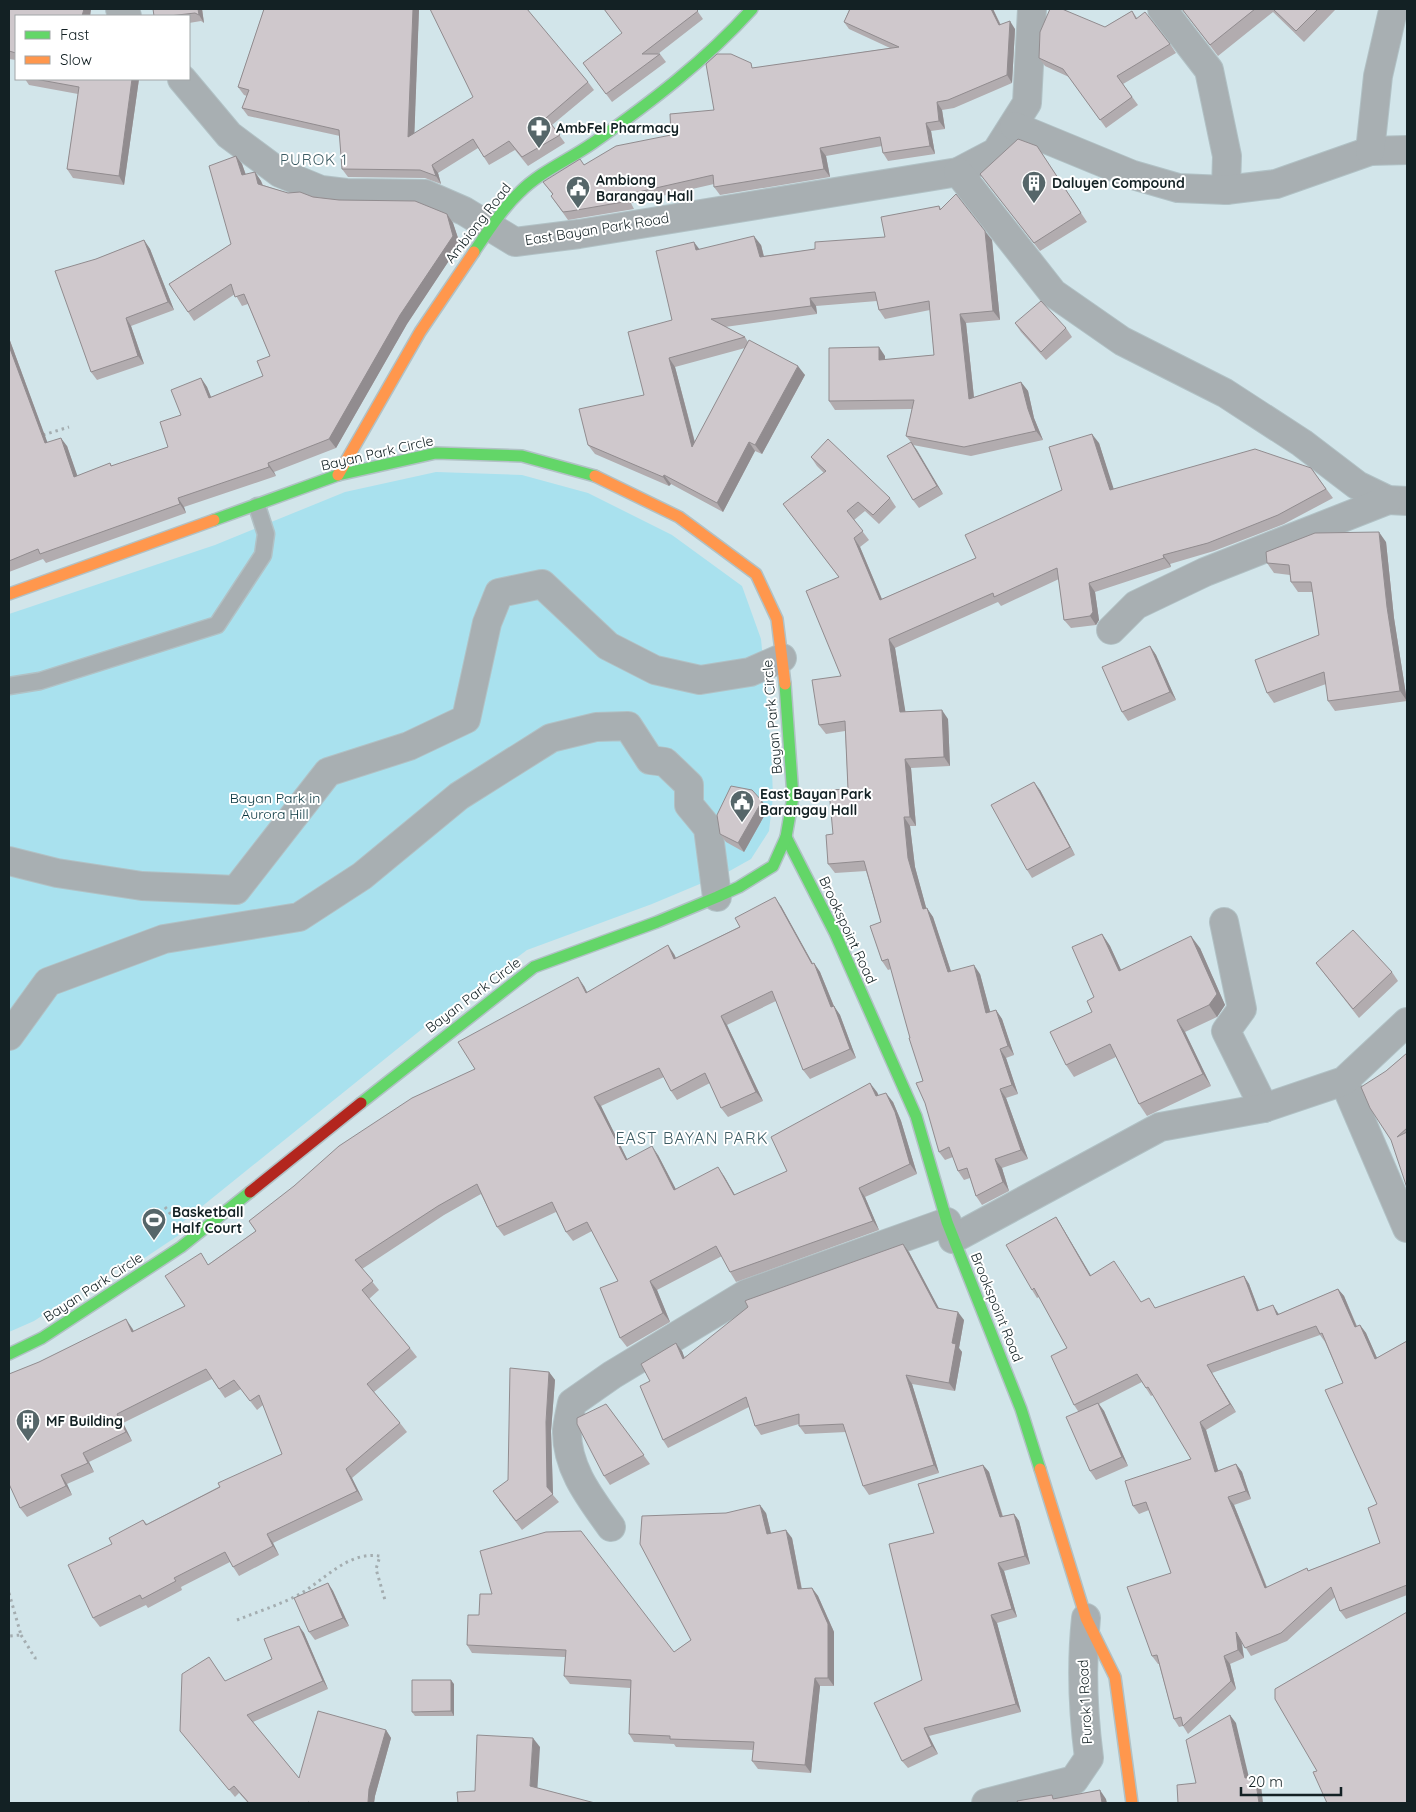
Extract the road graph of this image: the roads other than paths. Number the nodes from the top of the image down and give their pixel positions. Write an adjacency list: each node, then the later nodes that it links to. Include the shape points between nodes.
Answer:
1 (752, 9): 11 (street, Ambiong Road, via 698,61 619,125 522,190)
2 (1032, 9): 6 (street, East Bayan Park Road, via 1026,103)
3 (1162, 9): 10 (street, via 1209,70 1227,156)
4 (1396, 9): 8 (street, via 1378,76)
5 (183, 80): 11 (street, East Bayan Park Road, via 229,135 280,172 321,190 425,194)
6 (1014, 126): 9 (street, East Bayan Park Road, via 996,152); 10 (street, via 1142,178 1178,188)
7 (1407, 150): 8 (street)
8 (1370, 151): 10 (street, via 1276,184)
9 (958, 172): 11 (street, East Bayan Park Road, via 515,242); 13 (street, via 1053,293 1122,341 1225,393 1302,442 1358,485)
10 (1226, 190)
11 (492, 226): 12 (street, Ambiong Road, via 446,288)
12 (338, 475): 14 (street, Bayan Park Circle); 17 (street, Bayan Park Circle, via 436,452 522,456 596,476 680,517 756,574 777,619)
13 (1398, 500): 16 (street, via 1205,572 1136,605)
14 (257, 506): 15 (street, Bayan Park Circle); 18 (lane, via 266,534 262,555 217,624 40,681)
15 (9, 594)
16 (1111, 630)
17 (782, 658): 19 (street, Bayan Park Circle, via 793,797); 20 (street, via 750,672 700,680 655,670 608,646 542,584 500,593 487,624 466,719 409,746 328,772 236,890 142,886 57,873)
18 (9, 686)
19 (786, 837): 21 (street, Bayan Park Circle, via 773,866); 28 (street, Brookspoint Road, via 835,933 916,1116)
20 (9, 861)
21 (716, 897): 24 (street, via 708,828 689,806 689,785 665,762 650,760 628,726 596,727 550,738 459,796 362,876 299,917 164,938 48,982); 29 (street, Bayan Park Circle, via 534,968 181,1248 42,1338)
22 (1224, 922): 26 (street, via 1242,1009 1226,1031)
23 (1407, 1022): 25 (street)
24 (9, 1036)
25 (1344, 1081): 26 (street); 27 (street)
26 (1264, 1108): 28 (street, via 1160,1127)
27 (1407, 1228)
28 (950, 1230): 30 (street, via 746,1294 572,1403 567,1431 570,1458 576,1474); 31 (street, Brookspoint Road, via 1021,1410)
29 (9, 1354)
30 (611, 1528)
31 (1086, 1618): 32 (street, Purok 1 Road, via 1082,1649 1089,1758 1074,1780); 33 (street, Brookspoint Road, via 1115,1677)
32 (986, 1803)
33 (1132, 1803)

